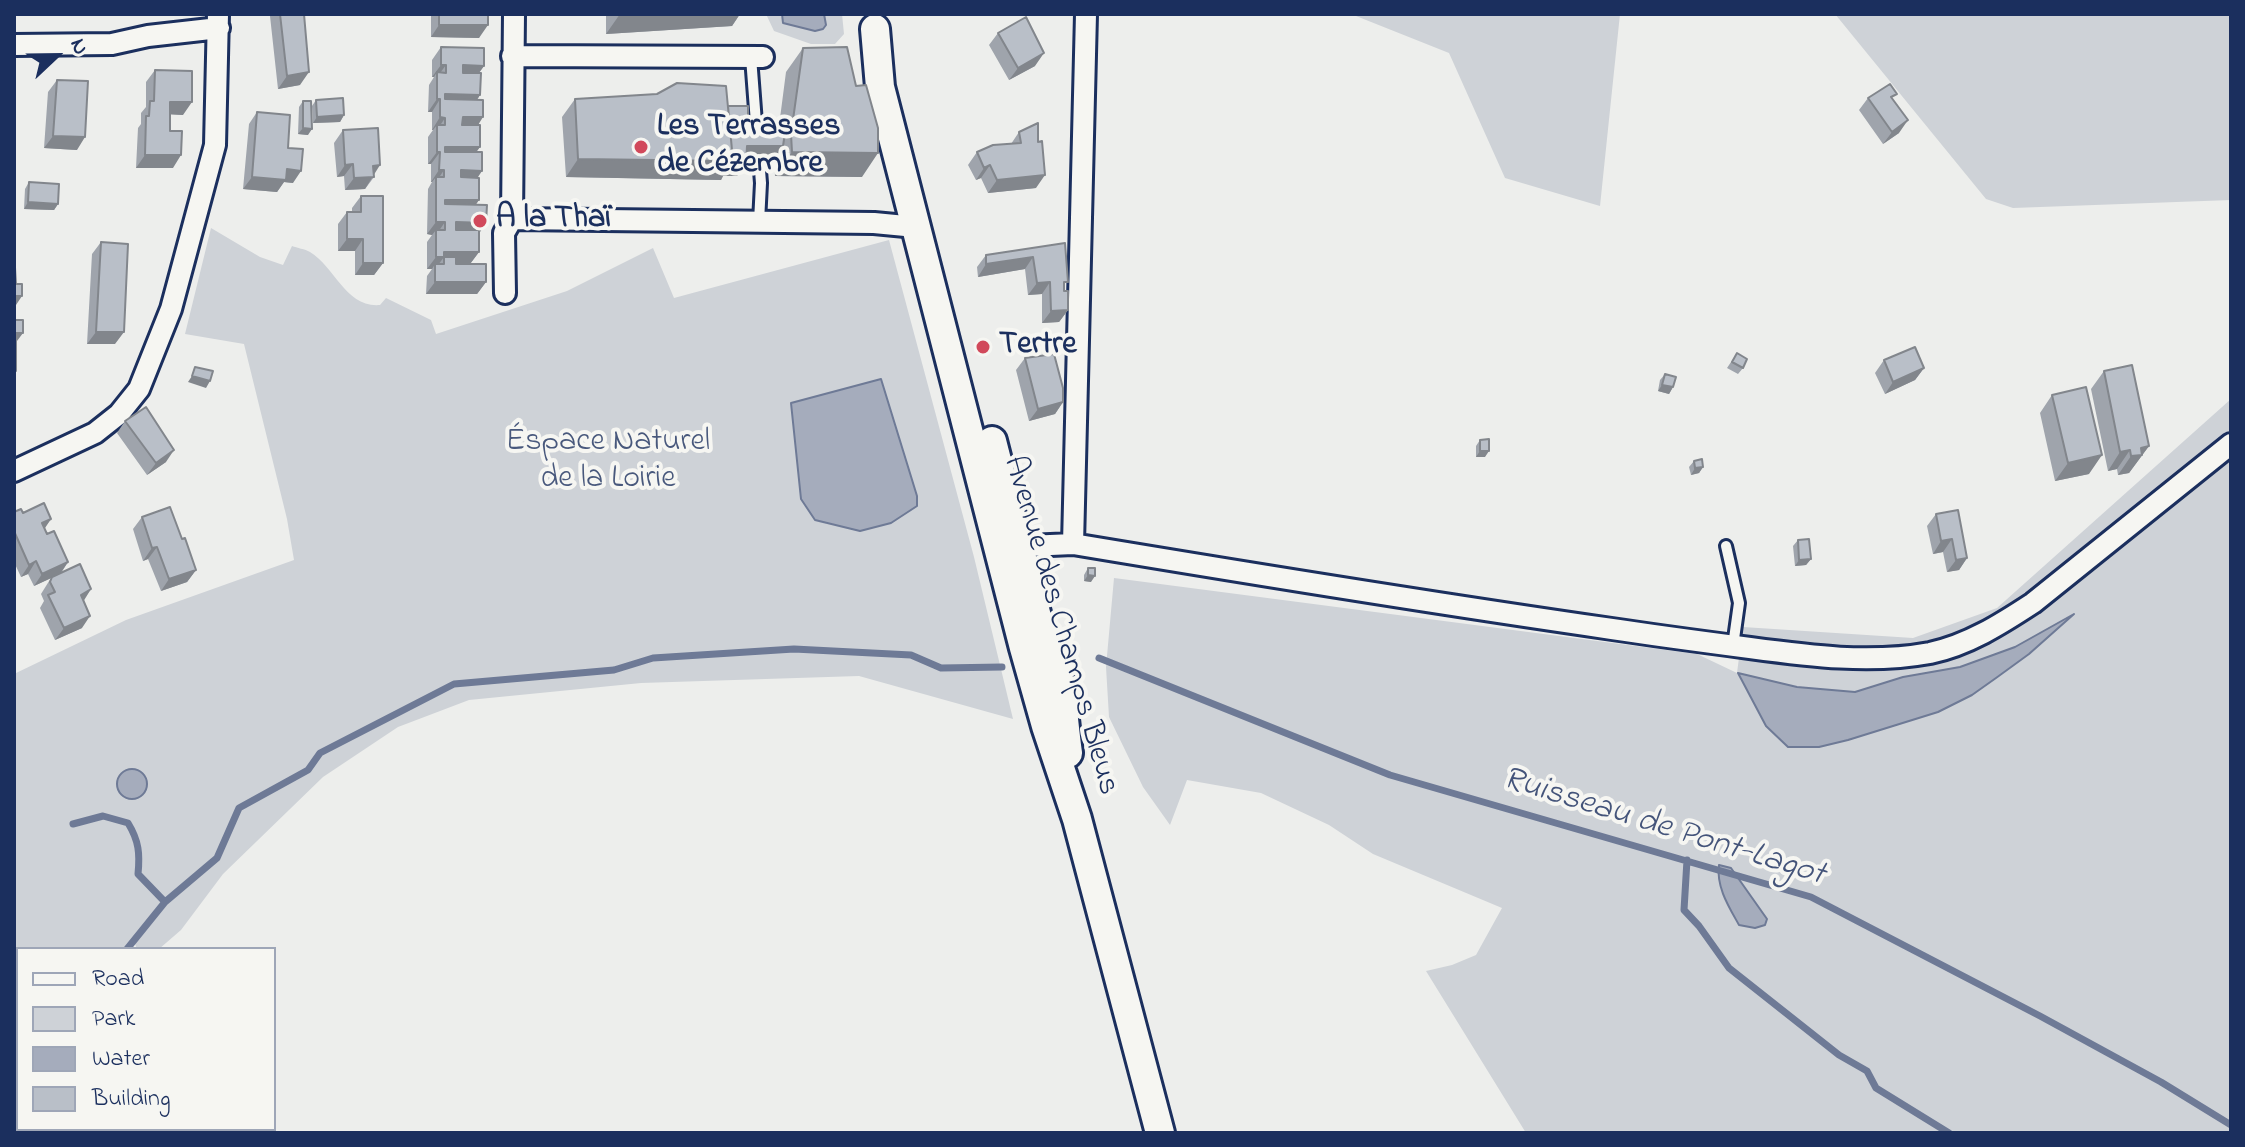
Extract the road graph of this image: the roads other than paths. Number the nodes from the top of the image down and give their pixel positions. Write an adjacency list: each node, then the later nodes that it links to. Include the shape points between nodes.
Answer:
1 (514, 14): 6 (street)
2 (1086, 14): 17 (street)
3 (218, 21): 5 (street, via 112,44); 16 (street, via 215,145 171,309 139,389 95,433)
4 (873, 22): 12 (main road, Avenue des Champs Bleus, via 880,87); 13 (main road, Avenue des Champs Bleus, via 897,78)
5 (14, 45)
6 (512, 56): 7 (street); 10 (street)
7 (757, 57): 8 (lane)
8 (757, 138)
9 (759, 158): 11 (lane)
10 (512, 219): 11 (street); 14 (street, via 504,233)
11 (759, 222): 12 (street)
12 (916, 227): 13 (main road, Avenue des Champs Bleus, via 928,224 935,252); 19 (main road, Avenue des Champs Bleus)
13 (944, 261): 19 (main road, Avenue des Champs Bleus)
14 (505, 293)
15 (2231, 444): 20 (street, via 2033,603 1957,645 1859,659)
16 (14, 471)
17 (1073, 544): 19 (street); 20 (street)
18 (1726, 546): 20 (lane, via 1739,603)
19 (1010, 552): 21 (main road, Avenue des Champs Bleus, via 1046,726 1077,819)
20 (1733, 646)
21 (1160, 1133)

